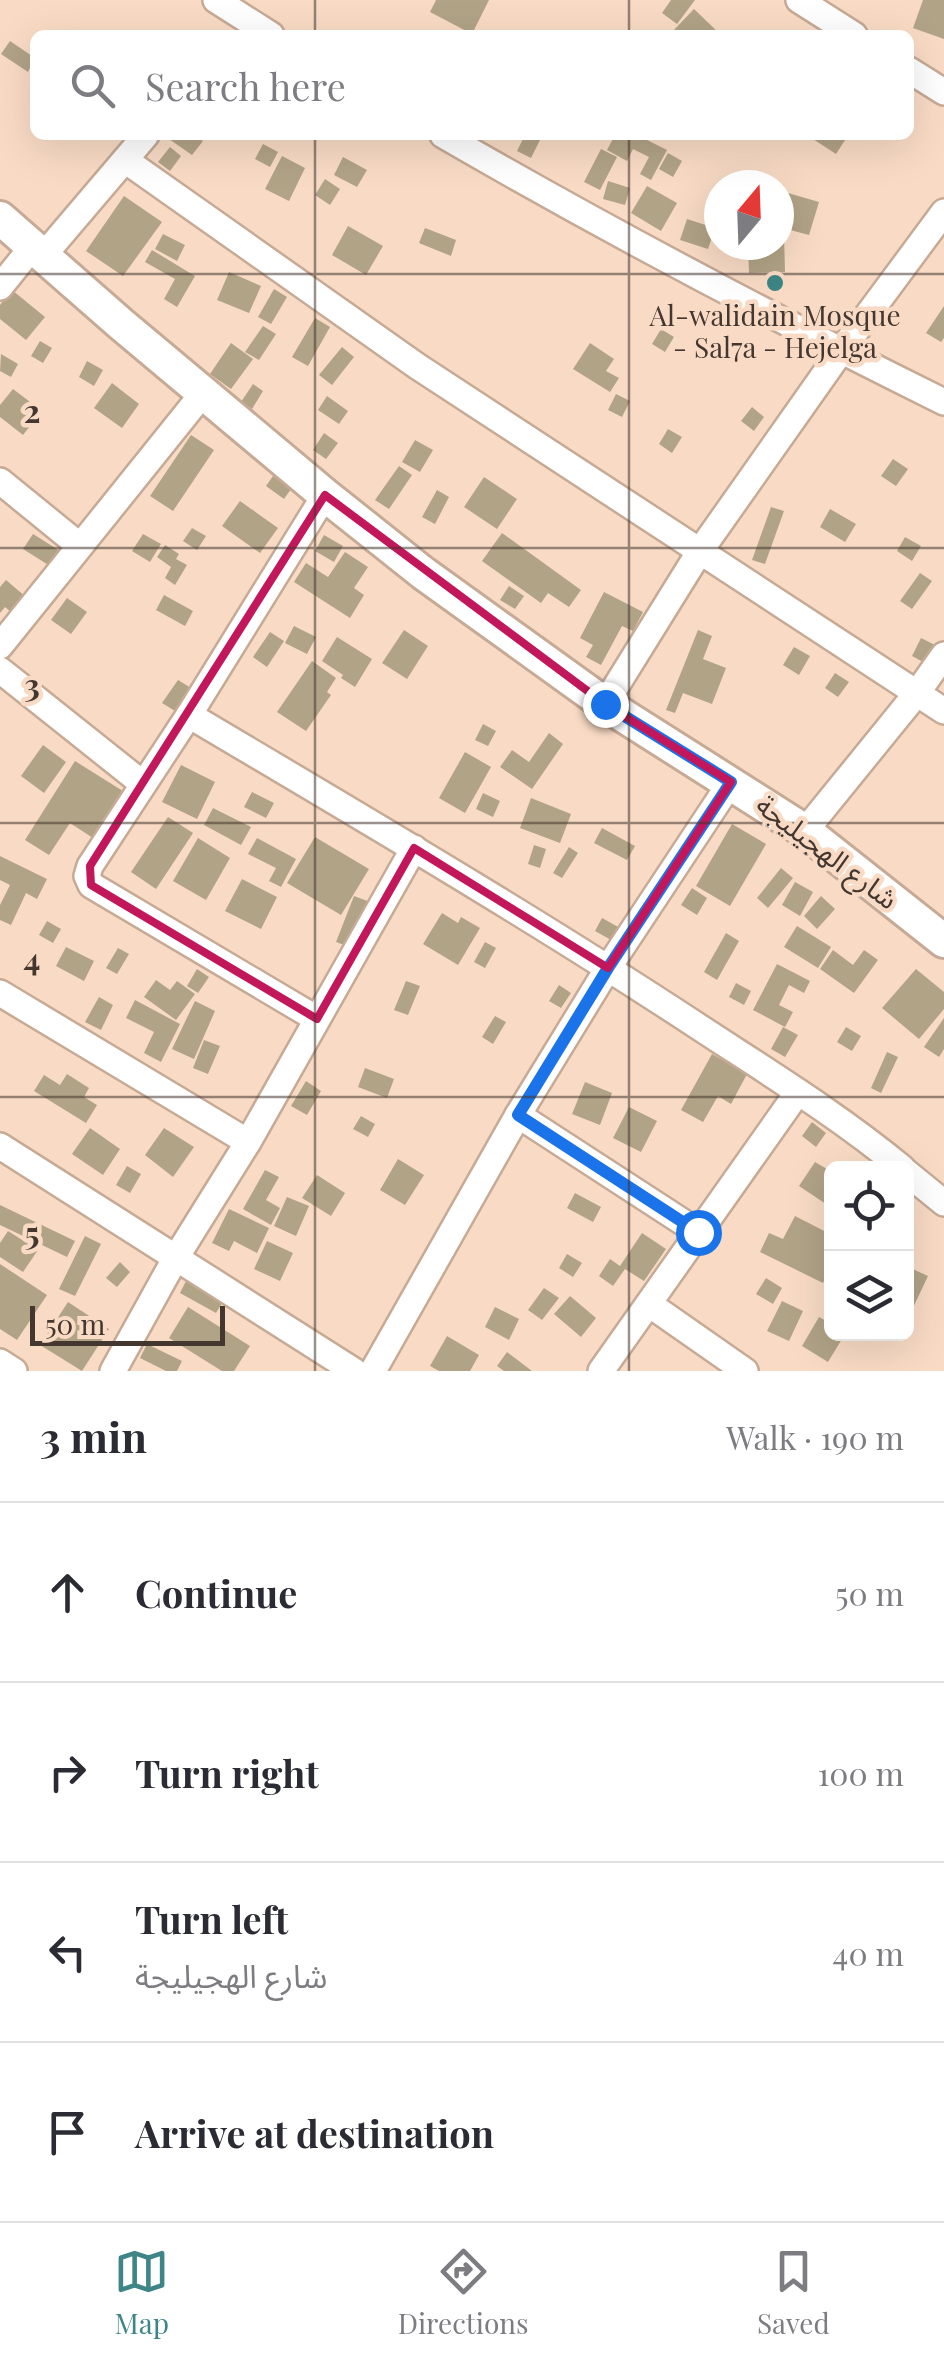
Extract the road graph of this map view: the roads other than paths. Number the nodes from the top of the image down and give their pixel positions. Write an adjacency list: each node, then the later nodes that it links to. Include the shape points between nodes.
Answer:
1 (216, 0): 3 (street)
2 (799, 0): 4 (street)
3 (235, 27)
4 (846, 30)
5 (914, 73): 6 (street)
6 (944, 92)
7 (142, 140): 9 (street)
8 (452, 140): 14 (street)
9 (125, 160): 12 (street); 20 (street, via 417,366)
10 (944, 212): 14 (street)
11 (0, 218): 12 (street, شارع الهجيليجة)
12 (38, 251): 13 (street); 15 (street, شارع الهجيليجة)
13 (0, 287)
14 (841, 350): 16 (street); 20 (street)
15 (204, 392): 18 (street, شارع الهجيليجة); 19 (street)
16 (944, 402)
17 (0, 481): 19 (street)
18 (326, 495): 25 (street, شارع الهجيليجة); 27 (street)
19 (80, 546): 21 (street)
20 (700, 551): 24 (street); 25 (street)
21 (0, 646)
22 (944, 655): 24 (street)
23 (0, 670): 29 (street)
24 (917, 693): 26 (street); 30 (street)
25 (605, 704): 28 (street, شارع الهجيليجة)
26 (944, 711)
27 (189, 715): 29 (street); 31 (street)
28 (731, 782): 30 (street, شارع الهجيليجة); 33 (street)
29 (143, 784): 35 (street, via 90,866 91,885)
30 (805, 831): 32 (street, شارع الهجيليجة)
31 (414, 848): 33 (street); 35 (street)
32 (944, 942)
33 (608, 968): 36 (street); 37 (street)
34 (0, 993): 38 (street)
35 (317, 1019): 38 (street)
36 (798, 1092): 40 (street); 43 (street)
37 (518, 1115): 43 (street); 50 (street)
38 (248, 1142): 44 (street)
39 (0, 1146): 44 (street)
40 (892, 1161)
41 (914, 1178): 42 (street)
42 (944, 1203)
43 (698, 1232): 45 (street)
44 (175, 1259): 48 (street); 49 (street)
45 (650, 1304): 51 (street); 52 (street)
46 (0, 1362): 47 (street)
47 (14, 1371)
48 (113, 1371)
49 (354, 1371)
50 (373, 1371)
51 (600, 1371)
52 (745, 1371)

